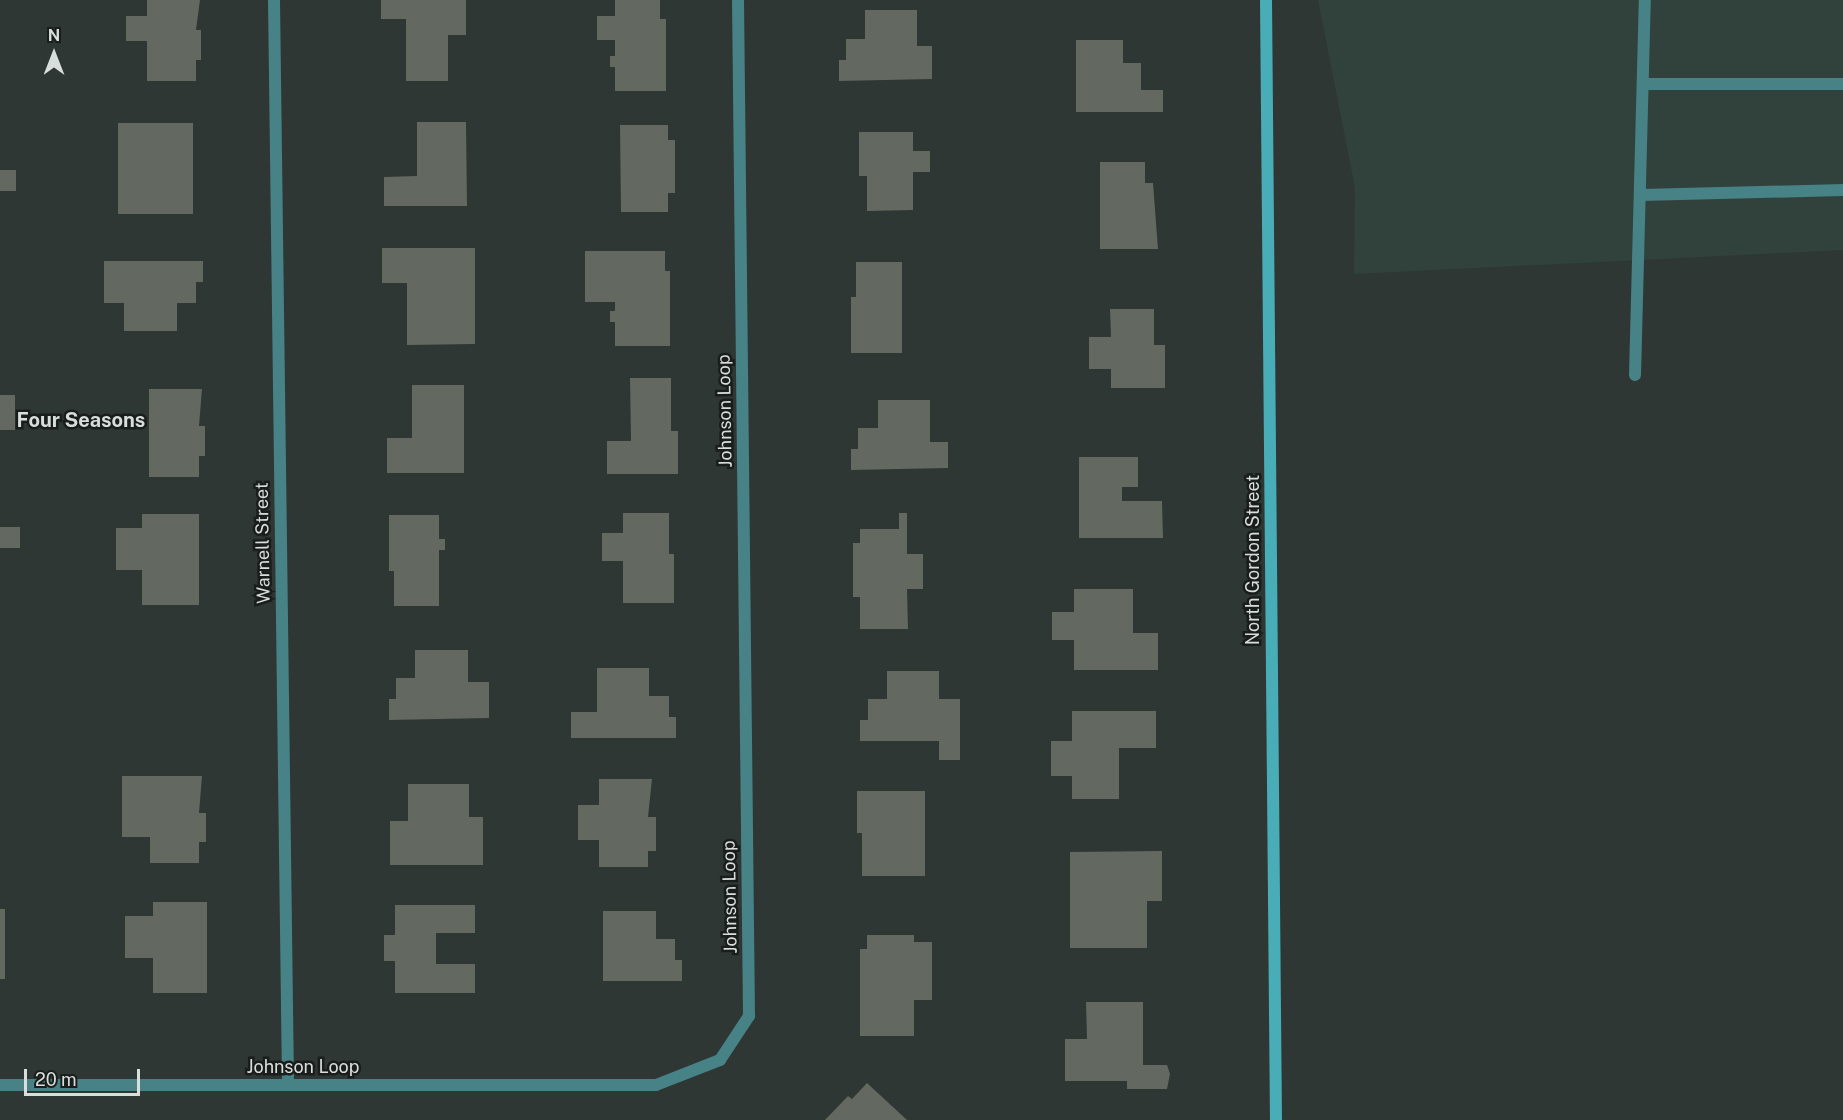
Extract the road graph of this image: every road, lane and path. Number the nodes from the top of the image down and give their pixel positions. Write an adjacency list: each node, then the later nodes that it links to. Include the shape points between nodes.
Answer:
1 (274, 0): 11 (street, Warnell Street)
2 (738, 0): 11 (street, Johnson Loop, via 749,1016 720,1060 656,1085)
3 (1266, 0): 12 (street, North Gordon Street)
4 (1645, 0): 5 (street)
5 (1643, 84): 6 (street); 8 (street)
6 (1843, 84)
7 (1843, 190): 8 (street)
8 (1641, 195): 9 (street)
9 (1635, 375)
10 (0, 1085): 11 (street, Johnson Loop)
11 (288, 1085)
12 (1276, 1120)

